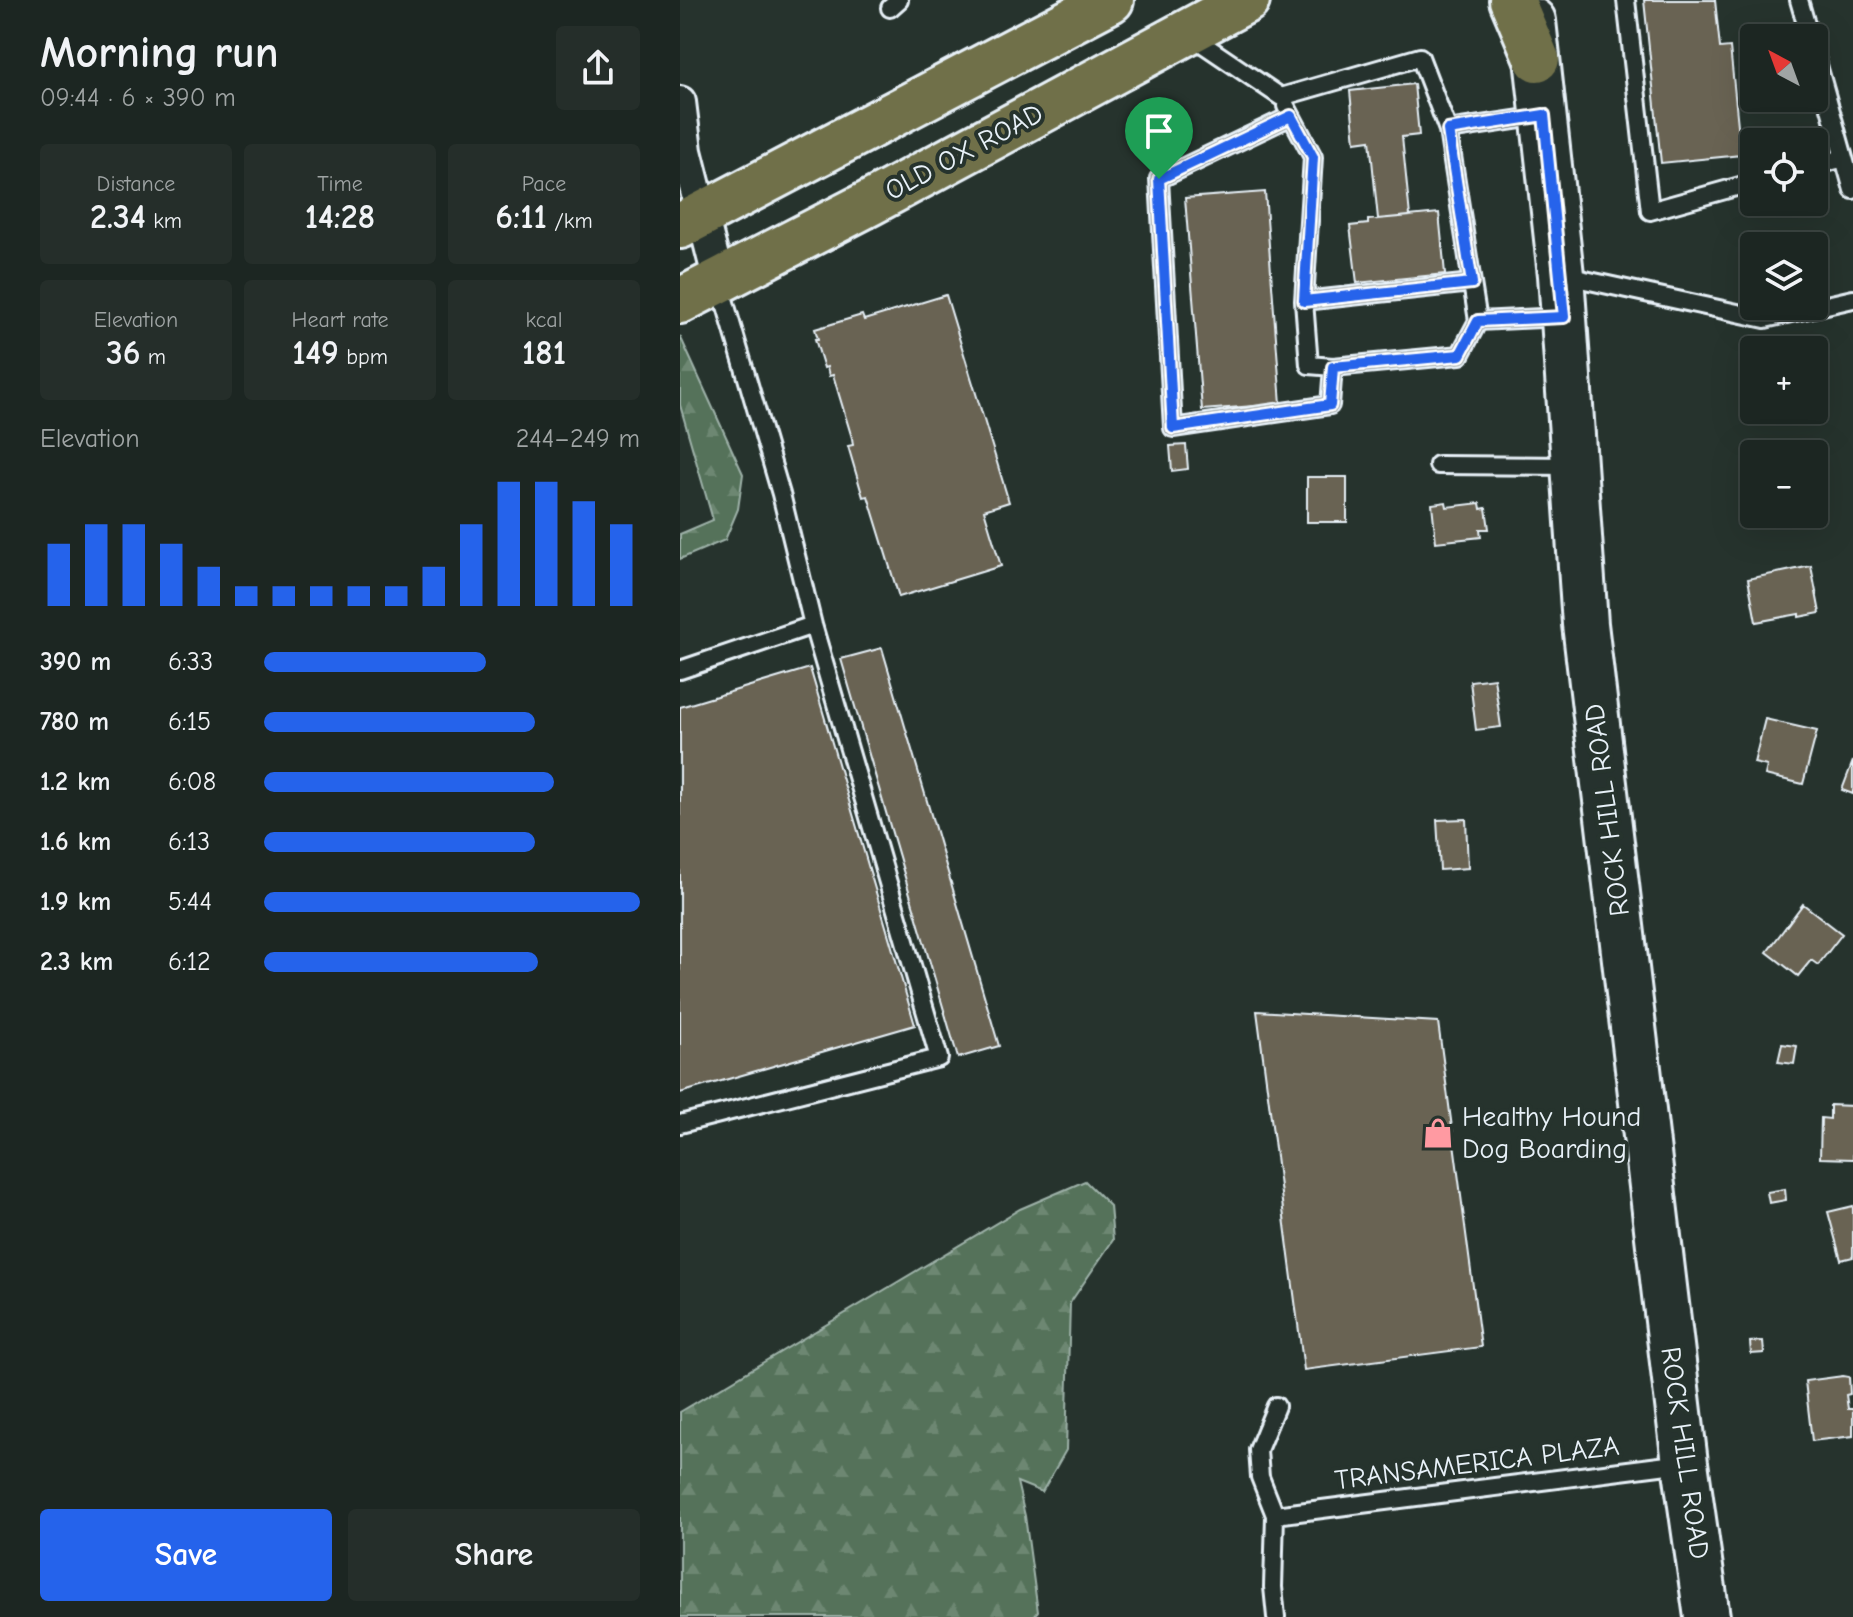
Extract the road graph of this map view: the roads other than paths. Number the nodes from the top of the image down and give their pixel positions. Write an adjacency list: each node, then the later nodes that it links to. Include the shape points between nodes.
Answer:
1 (1111, 0): 20 (main road)
2 (1247, 0): 8 (main road, OLD OX ROAD)
3 (1512, 0): 9 (main road)
4 (1531, 0): 9 (street, ROCK HILL ROAD)
5 (1626, 0): 18 (lane, via 1650,211)
6 (1799, 0): 7 (lane)
7 (1806, 24)
8 (1187, 33): 10 (lane); 21 (main road, OLD OX ROAD)
9 (1537, 59): 13 (street, ROCK HILL ROAD)
10 (1281, 97): 14 (lane); 15 (lane, via 1420,57)
11 (1828, 101): 16 (lane)
12 (680, 102): 20 (street)
13 (1544, 115): 15 (lane); 23 (street, ROCK HILL ROAD)
14 (1291, 116): 26 (lane, via 1313,157); 28 (lane, via 1159,179 1173,428 1330,405)
15 (1448, 130): 22 (lane)
16 (1844, 158): 17 (lane); 19 (lane)
17 (1828, 162)
18 (1740, 186)
19 (1853, 190)
20 (690, 221): 21 (street)
21 (719, 281): 25 (main road, OLD OX ROAD); 31 (lane)
22 (1472, 283): 26 (lane); 27 (lane)
23 (1562, 296): 24 (lane, via 1765,319); 27 (lane); 30 (street, ROCK HILL ROAD)
24 (1853, 299)
25 (680, 301)
26 (1304, 301): 28 (lane, via 1309,365)
27 (1478, 321): 28 (lane, via 1460,355)
28 (1333, 367)
29 (1438, 465): 30 (lane)
30 (1574, 466): 35 (street, ROCK HILL ROAD, via 1587,639)
31 (813, 625): 32 (lane); 33 (lane, via 939,1058)
32 (680, 670)
33 (680, 1124)
34 (1276, 1406): 36 (lane, via 1258,1450 1260,1477)
35 (1685, 1463): 36 (lane, TRANSAMERICA PLAZA); 38 (street, ROCK HILL ROAD)
36 (1275, 1515): 37 (lane)
37 (1276, 1617)
38 (1707, 1617)

